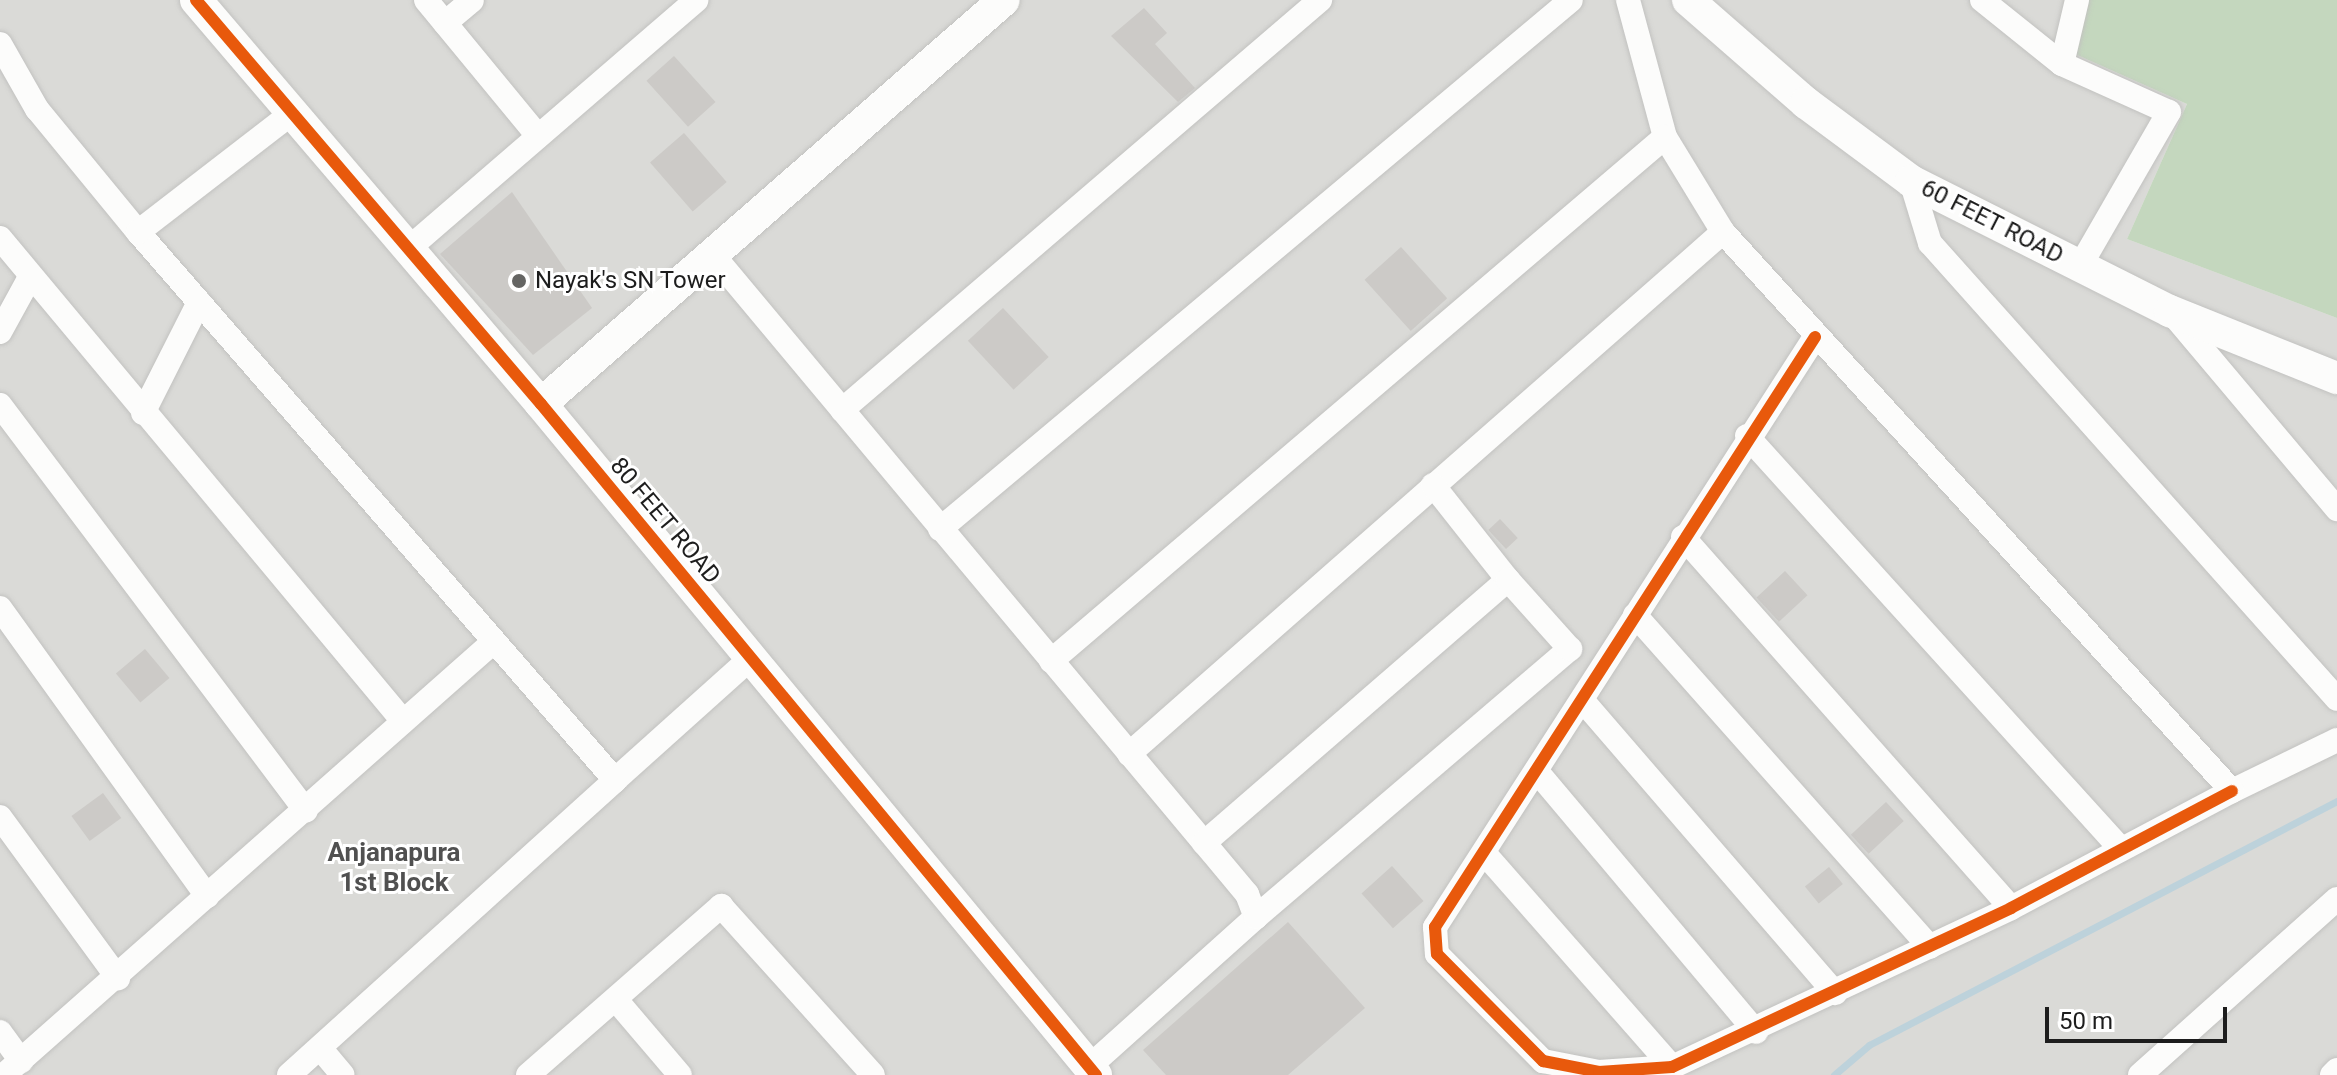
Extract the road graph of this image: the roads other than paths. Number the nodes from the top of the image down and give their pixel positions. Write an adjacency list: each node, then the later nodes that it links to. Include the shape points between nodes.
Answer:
1 (196, 0): 15 (street, 80 FEET ROAD)
2 (426, 0): 12 (street)
3 (472, 0): 12 (street)
4 (696, 0): 16 (street)
5 (1004, 0): 23 (street)
6 (1320, 0): 33 (street)
7 (1571, 0): 38 (street)
8 (1628, 0): 17 (street)
9 (1688, 0): 18 (street, 60 FEET ROAD, via 1806,103)
10 (1982, 0): 14 (street)
11 (2077, 0): 14 (street)
12 (445, 23): 16 (street)
13 (0, 44): 19 (street, via 37,109)
14 (2062, 64): 24 (street, via 2169,112)
15 (292, 113): 19 (street); 22 (street, 80 FEET ROAD)
16 (538, 136): 22 (street)
17 (1665, 137): 20 (street); 45 (street)
18 (1911, 181): 24 (street, 60 FEET ROAD); 46 (street, via 1930,243)
19 (138, 232): 26 (street)
20 (1723, 232): 29 (street); 36 (street)
21 (0, 238): 25 (street)
22 (408, 249): 31 (street, 80 FEET ROAD)
23 (713, 255): 31 (street); 33 (street)
24 (2080, 266): 27 (street, 60 FEET ROAD)
25 (29, 279): 28 (street); 34 (street)
26 (199, 302): 34 (street); 43 (street)
27 (2170, 311): 30 (street, 60 FEET ROAD); 37 (street)
28 (0, 332)
29 (1815, 337): 35 (street); 53 (street)
30 (2337, 378)
31 (541, 404): 44 (street, 80 FEET ROAD)
32 (0, 405): 54 (street)
33 (842, 410): 38 (street)
34 (143, 413): 48 (street)
35 (1747, 436): 39 (street); 57 (street)
36 (1433, 485): 40 (street); 50 (street)
37 (2337, 509)
38 (940, 529): 45 (street)
39 (1683, 537): 42 (street); 61 (street)
40 (1508, 580): 56 (street); 62 (street, via 1570,649)
41 (0, 608): 59 (street)
42 (1635, 615): 47 (street); 63 (street)
43 (491, 644): 48 (street); 52 (street)
44 (751, 658): 52 (street); 73 (street, 80 FEET ROAD)
45 (1051, 661): 50 (street)
46 (2337, 699)
47 (1583, 701): 51 (street); 65 (street)
48 (403, 721): 54 (street)
49 (2337, 740): 53 (street)
50 (1129, 754): 56 (street)
51 (1539, 774): 58 (street); 68 (street)
52 (615, 780): 69 (street)
53 (2232, 791): 57 (street)
54 (306, 811): 59 (street)
55 (0, 817): 64 (street)
56 (1204, 843): 62 (street, via 1247,894)
57 (2121, 849): 61 (street)
58 (1485, 854): 70 (street); 70 (street, via 1435,927 1437,954 1543,1061 1599,1072)
59 (207, 896): 64 (street)
60 (2337, 899): 79 (street)
61 (2011, 908): 63 (street)
62 (1256, 917): 73 (street)
63 (1930, 947): 65 (street)
64 (118, 978): 71 (street)
65 (1835, 993): 68 (street)
66 (617, 1001): 76 (street); 77 (street); 78 (street, via 721,906)
67 (0, 1032): 71 (street)
68 (1756, 1032): 70 (street)
69 (320, 1048): 74 (street); 75 (street)
70 (1672, 1067)
71 (13, 1068)
72 (2337, 1070): 80 (street)
73 (1092, 1071)
74 (289, 1075)
75 (343, 1075)
76 (528, 1075)
77 (680, 1075)
78 (873, 1075)
79 (2140, 1075)
80 (2332, 1075)

